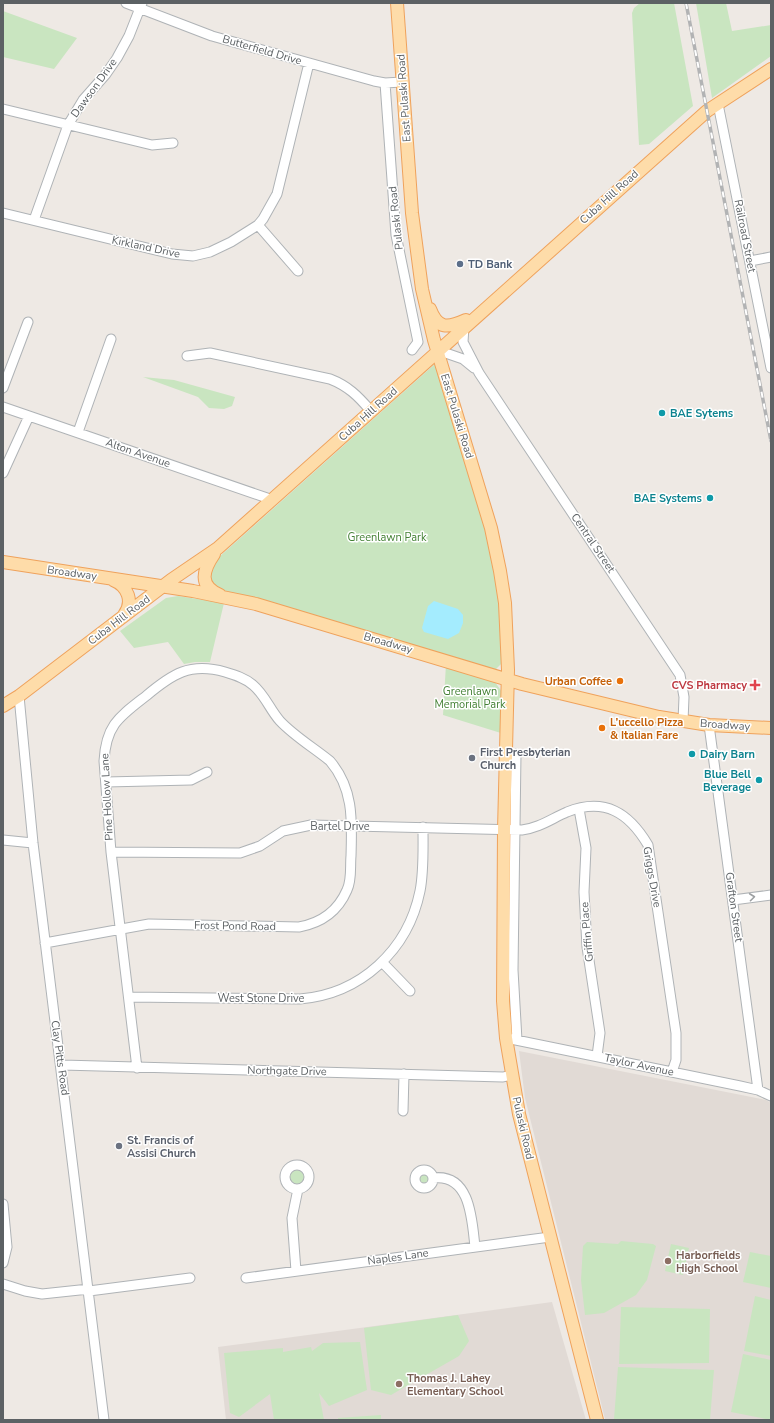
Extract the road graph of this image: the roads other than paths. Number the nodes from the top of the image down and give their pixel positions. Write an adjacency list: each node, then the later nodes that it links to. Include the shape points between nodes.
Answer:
1 (126, 3): 3 (street, Butterfield Drive)
2 (397, 3): 6 (main road, East Pulaski Road)
3 (141, 6): 4 (street, Butterfield Drive, via 212,36); 10 (street, Dawson Drive, via 117,58 83,100)
4 (309, 63): 7 (street, Butterfield Drive); 14 (street, Kirkland Drive, via 278,194)
5 (771, 69): 8 (main road, Cuba Hill Road)
6 (402, 82): 7 (street, Butterfield Drive); 18 (main road, East Pulaski Road, via 412,213)
7 (385, 83): 23 (street, Pulaski Road, via 396,235 418,342)
8 (718, 104): 16 (street, Railroad Street); 19 (main road, Cuba Hill Road)
9 (3, 109): 10 (street)
10 (68, 125): 11 (street, via 152,145); 13 (street, Dawson Drive)
11 (173, 143)
12 (3, 213): 13 (street, Kirkland Drive)
13 (34, 220): 14 (street, Kirkland Drive, via 147,249 193,256 210,252 231,242)
14 (258, 225): 17 (street)
15 (771, 257): 16 (street)
16 (750, 261): 26 (street, Railroad Street)
17 (298, 271)
18 (422, 289): 19 (main road, via 436,321 444,326 453,326); 24 (main road, East Pulaski Road)
19 (476, 316): 21 (main road, Cuba Hill Road)
20 (28, 322): 28 (street)
21 (464, 327): 24 (main road, Cuba Hill Road); 27 (street, Central Street, via 462,342)
22 (111, 339): 32 (street)
23 (412, 350)
24 (437, 350): 27 (street, Central Street, via 463,359); 30 (main road, Cuba Hill Road); 41 (main road, East Pulaski Road, via 476,475 496,551 507,624)
25 (187, 356): 30 (street, via 210,353 330,379 353,391)
26 (771, 368)
27 (479, 373): 44 (street, Central Street, via 676,667 684,697)
28 (3, 388)
29 (3, 407): 31 (street, Alton Avenue)
30 (370, 410): 34 (main road, Cuba Hill Road)
31 (29, 416): 32 (street, Alton Avenue); 33 (street)
32 (78, 432): 34 (street, Alton Avenue)
33 (3, 473)
34 (273, 500): 35 (main road, Cuba Hill Road)
35 (218, 548): 38 (main road, Cuba Hill Road); 39 (main road, via 206,566 205,581 212,591)
36 (3, 562): 37 (main road, Broadway)
37 (108, 578): 38 (main road, Broadway); 40 (main road, via 122,585 129,596 129,606)
38 (163, 586): 39 (main road, Broadway); 40 (main road, Cuba Hill Road)
39 (231, 599): 41 (main road, Broadway, via 269,608)
40 (122, 616): 42 (main road, Cuba Hill Road)
41 (508, 680): 44 (main road, Broadway); 53 (main road, East Pulaski Road)
42 (19, 696): 43 (main road, Cuba Hill Road); 56 (street, Clay Pitts Road)
43 (3, 706)
44 (683, 722): 45 (main road, Broadway)
45 (709, 725): 46 (main road, Broadway); 59 (street, Grafton Street)
46 (771, 728)
47 (516, 754): 54 (street)
48 (207, 772): 49 (street, via 191,780)
49 (106, 782): 51 (street, Pine Hollow Lane, via 104,748 112,727 123,714 173,675 202,667 237,675 253,685 280,721 330,761 342,776 347,788); 57 (street, Pine Hollow Lane)
50 (579, 809): 54 (street, Griggs Drive, via 538,827); 66 (street, Griffin Place, via 586,848 584,892 587,947 600,1023); 69 (street, Griggs Drive, via 610,809 627,816 648,845 676,1033 676,1060)
51 (352, 826): 52 (street, Bartel Drive); 57 (street, Bartel Drive, via 296,827 283,831 260,846 240,853); 60 (street, Frost Pond Road, via 348,888 337,906 327,916 312,924 282,927 149,924)
52 (423, 827): 53 (street, Bartel Drive); 62 (street, West Stone Drive, via 422,873 417,904 404,935)
53 (504, 830): 54 (street, Griggs Drive); 65 (main road, Pulaski Road, via 503,1001)
54 (516, 830): 65 (street)
55 (3, 840): 56 (street)
56 (33, 843): 61 (street, Clay Pitts Road)
57 (111, 852): 60 (street, Pine Hollow Lane)
58 (771, 895): 59 (street, one-way to 58)
59 (733, 900): 72 (street, Grafton Street)
60 (119, 929): 61 (street, Frost Pond Road); 64 (street, Pine Hollow Lane)
61 (45, 943): 67 (street, Clay Pitts Road)
62 (382, 962): 63 (street); 64 (street, West Stone Drive, via 366,976 348,986 315,998)
63 (410, 991)
64 (129, 997): 68 (street, Pine Hollow Lane)
65 (511, 1039): 66 (street, Taylor Avenue); 71 (main road, Pulaski Road)
66 (597, 1056): 69 (street, Taylor Avenue)
67 (62, 1065): 68 (street, Northgate Drive); 85 (street, Clay Pitts Road)
68 (137, 1068): 70 (street, Northgate Drive)
69 (672, 1072): 72 (street, Taylor Avenue)
70 (404, 1074): 71 (street, Northgate Drive, via 503,1077); 74 (street)
71 (511, 1075): 78 (main road, Pulaski Road)
72 (758, 1090): 73 (street, Taylor Avenue)
73 (771, 1096)
74 (404, 1111)
75 (433, 1178): 79 (street, via 448,1179 456,1184 464,1195 470,1210)
76 (298, 1189): 81 (street, via 292,1218)
77 (3, 1204): 80 (street, via 7,1247)
78 (550, 1237): 79 (street, Naples Lane); 87 (main road, Pulaski Road)
79 (475, 1247): 81 (street, Naples Lane)
80 (3, 1263)
81 (296, 1271): 83 (street, Naples Lane)
82 (190, 1278): 85 (street)
83 (246, 1278)
84 (3, 1284): 85 (street, via 42,1294)
85 (89, 1290): 86 (street, Clay Pitts Road)
86 (104, 1420)
87 (597, 1420)

